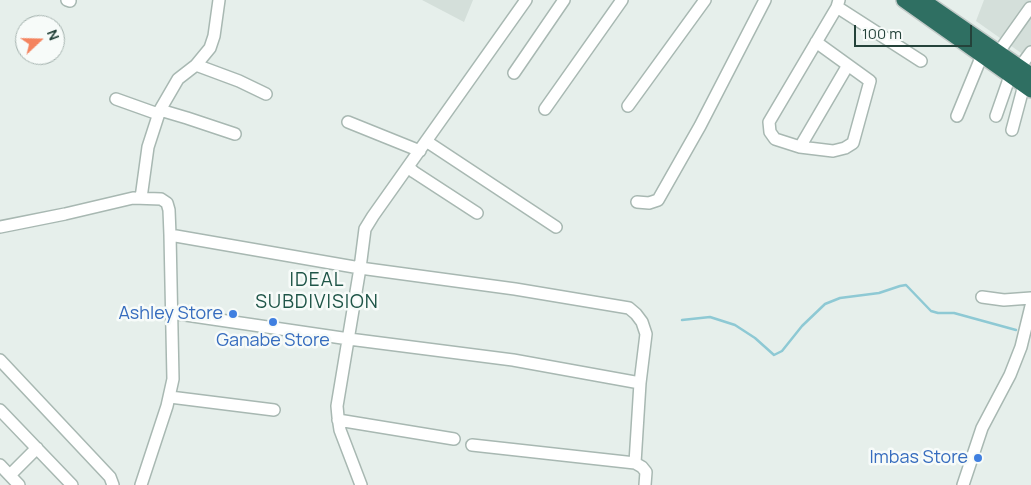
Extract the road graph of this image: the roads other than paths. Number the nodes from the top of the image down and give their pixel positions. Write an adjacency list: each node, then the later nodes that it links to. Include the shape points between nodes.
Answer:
1 (219, 0): 15 (street, via 210,48)
2 (526, 0): 29 (street)
3 (564, 0): 17 (street)
4 (622, 0): 22 (street)
5 (705, 0): 21 (street)
6 (765, 0): 33 (street, via 658,200)
7 (904, 0): 12 (highway)
8 (922, 0): 12 (highway)
9 (838, 3): 11 (street); 14 (street)
10 (1029, 5): 12 (street)
11 (816, 42): 16 (street); 30 (street, via 769,122 775,139)
12 (989, 51): 18 (highway); 24 (street)
13 (1031, 52): 18 (street)
14 (921, 62)
15 (196, 64): 19 (street); 23 (street, via 178,79)
16 (848, 65): 30 (street); 30 (street, via 870,81 853,143 833,151)
17 (514, 73)
18 (1023, 78): 25 (street); 27 (street)
19 (266, 94)
20 (116, 99): 23 (street)
21 (628, 106)
22 (544, 109)
23 (159, 112): 28 (street); 32 (street, via 148,147)
24 (957, 116)
25 (996, 116)
26 (348, 122): 29 (street)
27 (1012, 130)
28 (235, 134)
29 (423, 146): 31 (street); 36 (street)
30 (800, 147)
31 (408, 167): 34 (street); 38 (street, via 365,229)
32 (141, 198): 35 (street); 37 (street, via 161,200 167,204)
33 (637, 202)
34 (477, 213)
35 (0, 227)
36 (556, 227)
37 (170, 235): 38 (street); 42 (street)
38 (360, 268): 43 (street); 45 (street, via 629,308 642,322 646,334)
39 (982, 297): 40 (street, via 1004,300)
40 (1031, 298)
41 (1031, 306): 62 (street, via 1010,375 982,428)
42 (172, 313): 43 (street); 46 (street, via 173,379)
43 (348, 339): 45 (street, via 513,360); 49 (street, via 337,406)
44 (0, 360): 56 (street)
45 (640, 383): 53 (street)
46 (170, 396): 48 (street); 59 (street)
47 (0, 410): 52 (street)
48 (274, 410)
49 (338, 420): 50 (street); 60 (street)
50 (454, 439)
51 (472, 445): 53 (street)
52 (37, 448): 55 (street); 58 (street)
53 (635, 463): 61 (street, via 646,472)
54 (0, 465): 55 (street)
55 (10, 475): 57 (street)
56 (113, 484)
57 (20, 485)
58 (72, 485)
59 (142, 485)
60 (361, 485)
61 (646, 485)
62 (963, 485)

